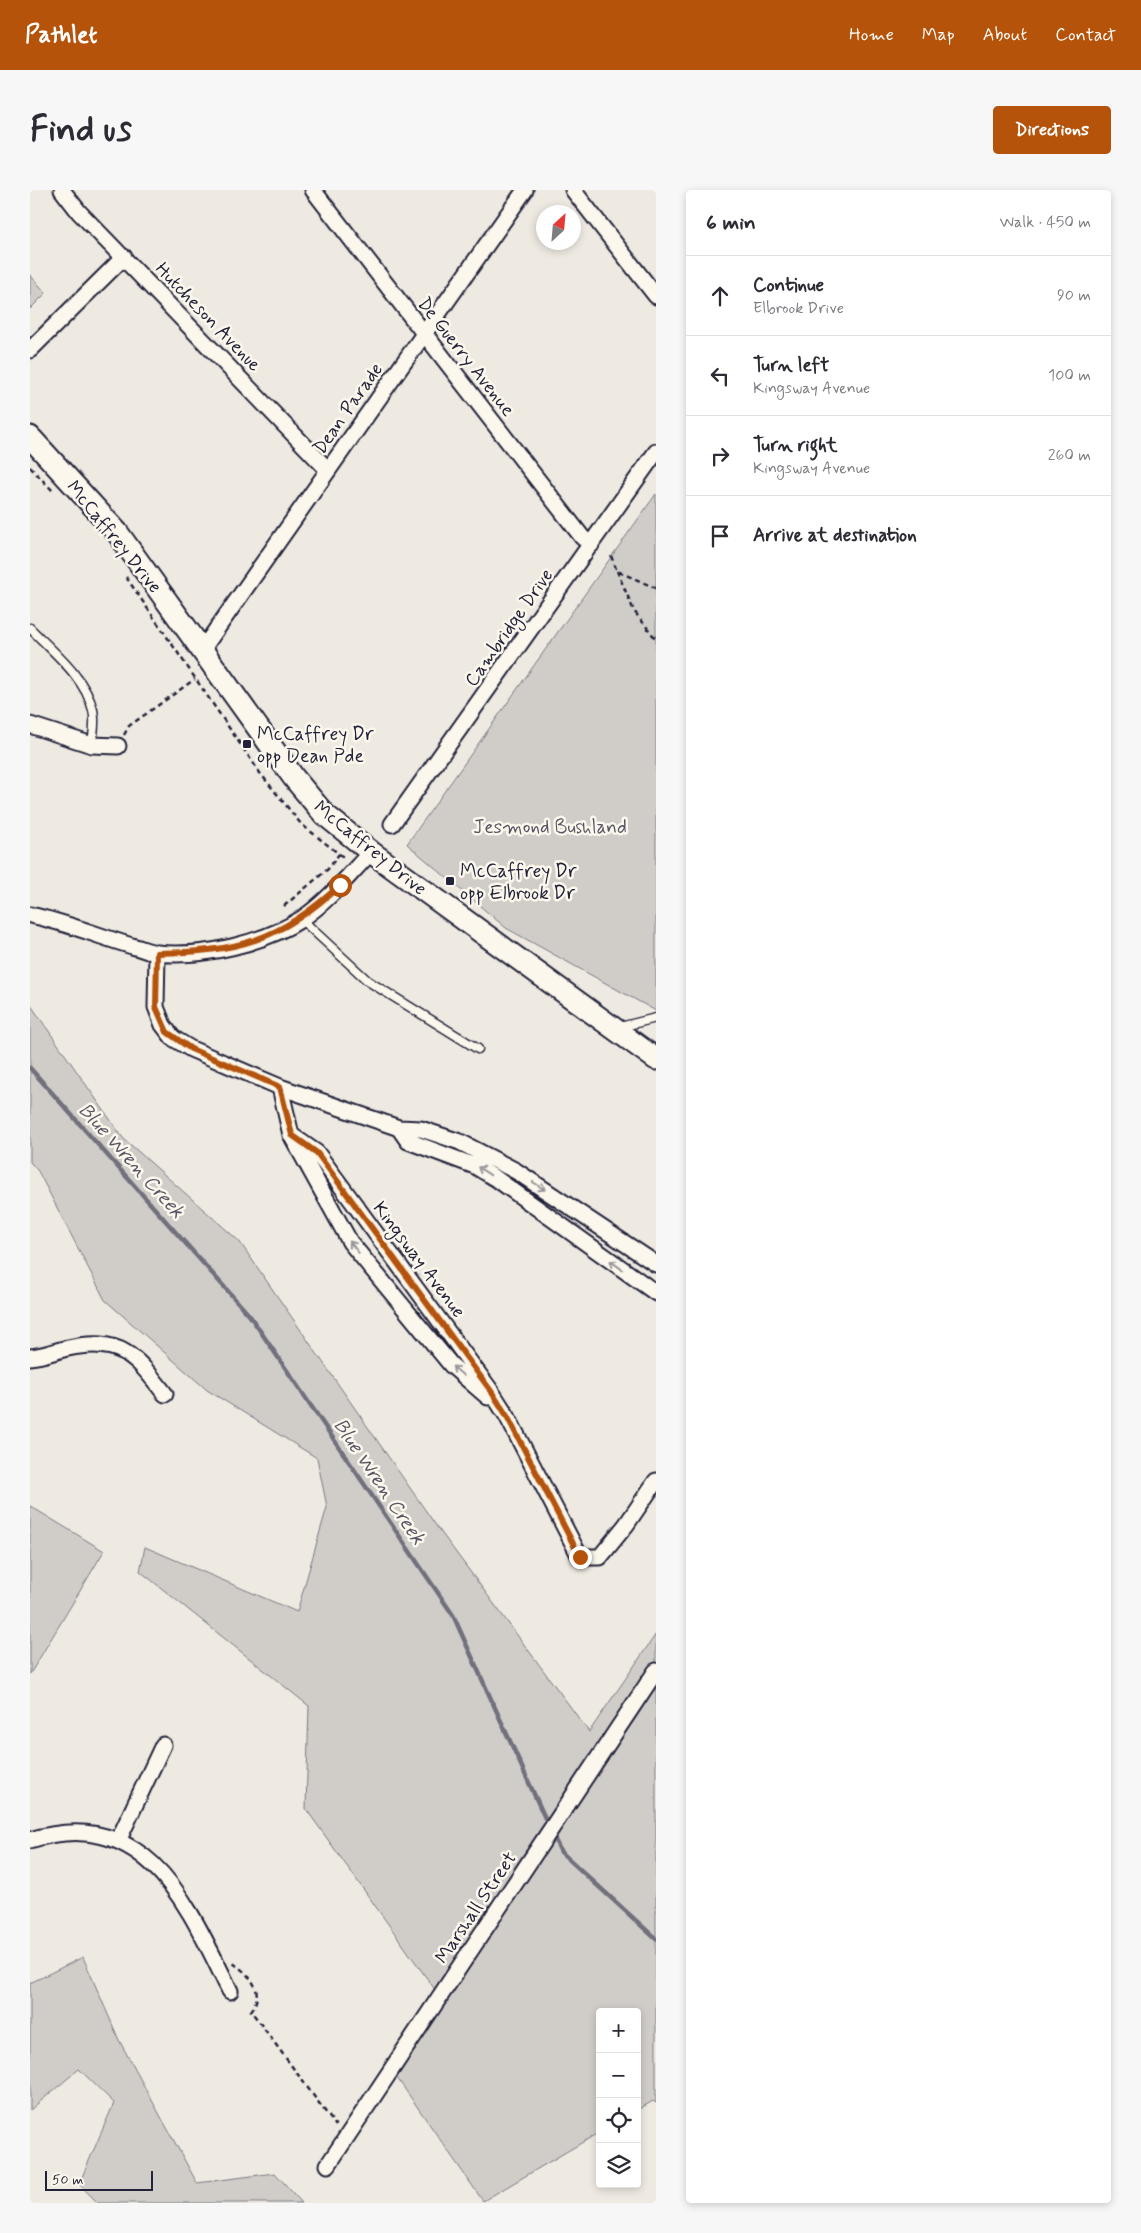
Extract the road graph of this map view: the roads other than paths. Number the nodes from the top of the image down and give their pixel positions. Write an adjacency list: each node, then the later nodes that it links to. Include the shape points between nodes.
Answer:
1 (62, 190): 5 (street, Hutcheson Avenue)
2 (313, 190): 7 (street, De Guerry Avenue)
3 (526, 190): 7 (street, Dean Parade)
4 (573, 190): 6 (street)
5 (124, 257): 8 (street); 11 (street, Hutcheson Avenue)
6 (656, 296)
7 (424, 334): 11 (street, Dean Parade); 12 (street, De Guerry Avenue)
8 (30, 350)
9 (30, 437): 14 (main road, McCaffrey Drive, via 117,532)
10 (656, 452): 12 (street, Cambridge Drive)
11 (328, 470): 14 (street, Dean Parade)
12 (591, 545): 18 (street, Cambridge Drive)
13 (30, 628): 16 (lane, via 71,670 85,690 93,711)
14 (202, 650): 19 (main road, McCaffrey Drive, via 294,778 324,814)
15 (30, 725): 16 (street)
16 (92, 745): 17 (street)
17 (118, 746)
18 (392, 824)
19 (370, 852): 21 (street, via 340,885); 24 (main road, McCaffrey Drive)
20 (30, 915): 22 (street)
21 (300, 919): 22 (street, via 260,939 228,948 193,953); 25 (lane, via 368,981)
22 (157, 953): 27 (street, via 156,1007 167,1032 191,1049)
23 (656, 1018): 24 (lane)
24 (613, 1028): 26 (main road, McCaffrey Drive)
25 (478, 1049)
26 (656, 1058)
27 (280, 1087): 28 (street); 29 (street, Kingsway Avenue)
28 (399, 1128): 30 (street, one-way to 30, via 421,1128 460,1142 516,1171); 31 (street, one-way to 28, via 498,1180 476,1166 408,1140)
29 (292, 1135): 34 (street, Kingsway Avenue, via 317,1153 450,1332); 34 (street, Kingsway Avenue, one-way to 29, via 451,1365 350,1242)
30 (656, 1264)
31 (656, 1294)
32 (30, 1357): 33 (street, via 95,1344 110,1345 135,1358)
33 (165, 1394)
34 (507, 1416): 35 (street, Kingsway Avenue, via 580,1557 600,1557)
35 (656, 1481)
36 (656, 1671): 41 (street, Marshall Street)
37 (163, 1745): 39 (street)
38 (30, 1840): 39 (street, via 66,1833)
39 (118, 1841): 40 (street, via 144,1857 169,1880 185,1902)
40 (230, 1991)
41 (328, 2165)

